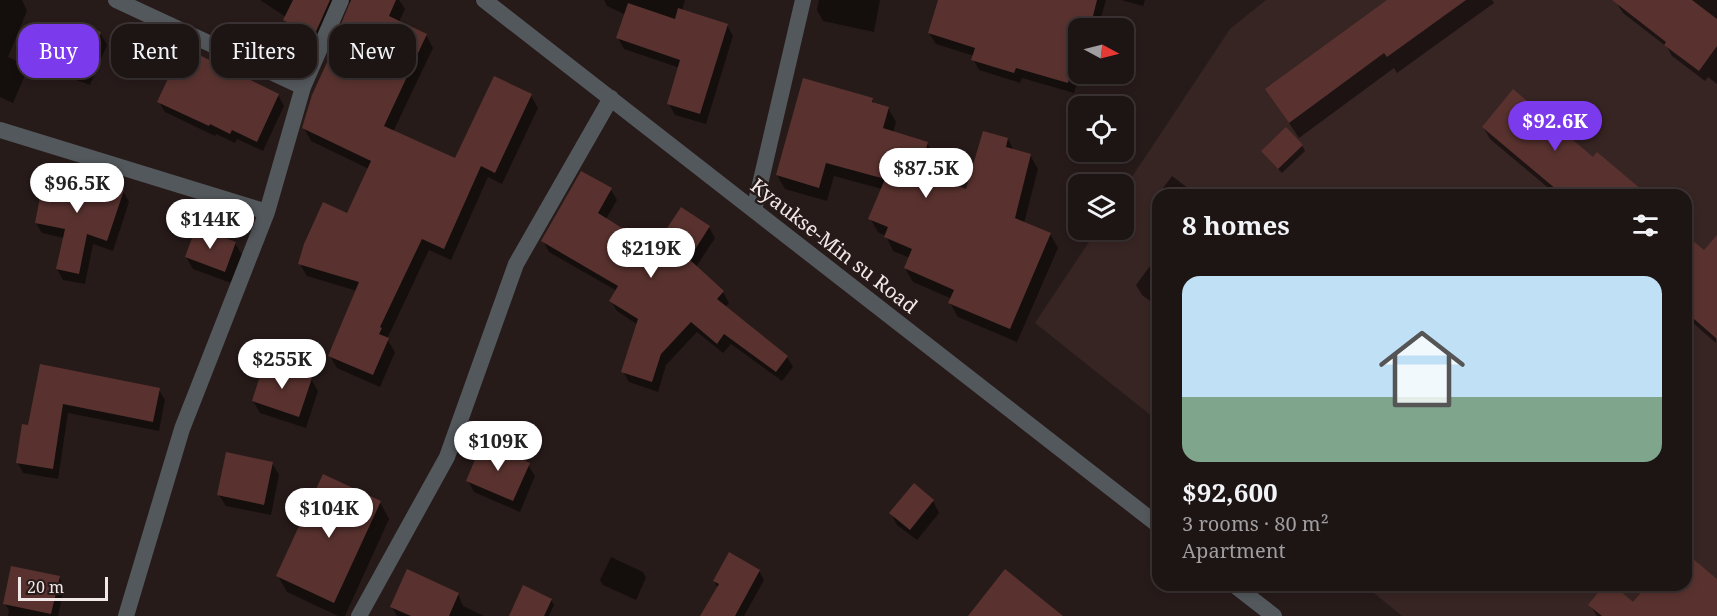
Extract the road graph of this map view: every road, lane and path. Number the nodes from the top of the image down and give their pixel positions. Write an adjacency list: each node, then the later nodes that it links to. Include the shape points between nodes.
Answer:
1 (116, 0): 5 (street)
2 (341, 0): 5 (street)
3 (484, 0): 6 (street, Kyaukse-Min su Road)
4 (803, 0): 8 (street)
5 (303, 87): 9 (street)
6 (610, 99): 8 (street, Kyaukse-Min su Road); 13 (street, via 516,264 447,458)
7 (0, 130): 9 (street)
8 (754, 210): 10 (street, Kyaukse-Min su Road)
9 (267, 212): 12 (street, via 182,429)
10 (1152, 520)
11 (1242, 591): 14 (street)
12 (126, 616)
13 (359, 616)
14 (1274, 616)

